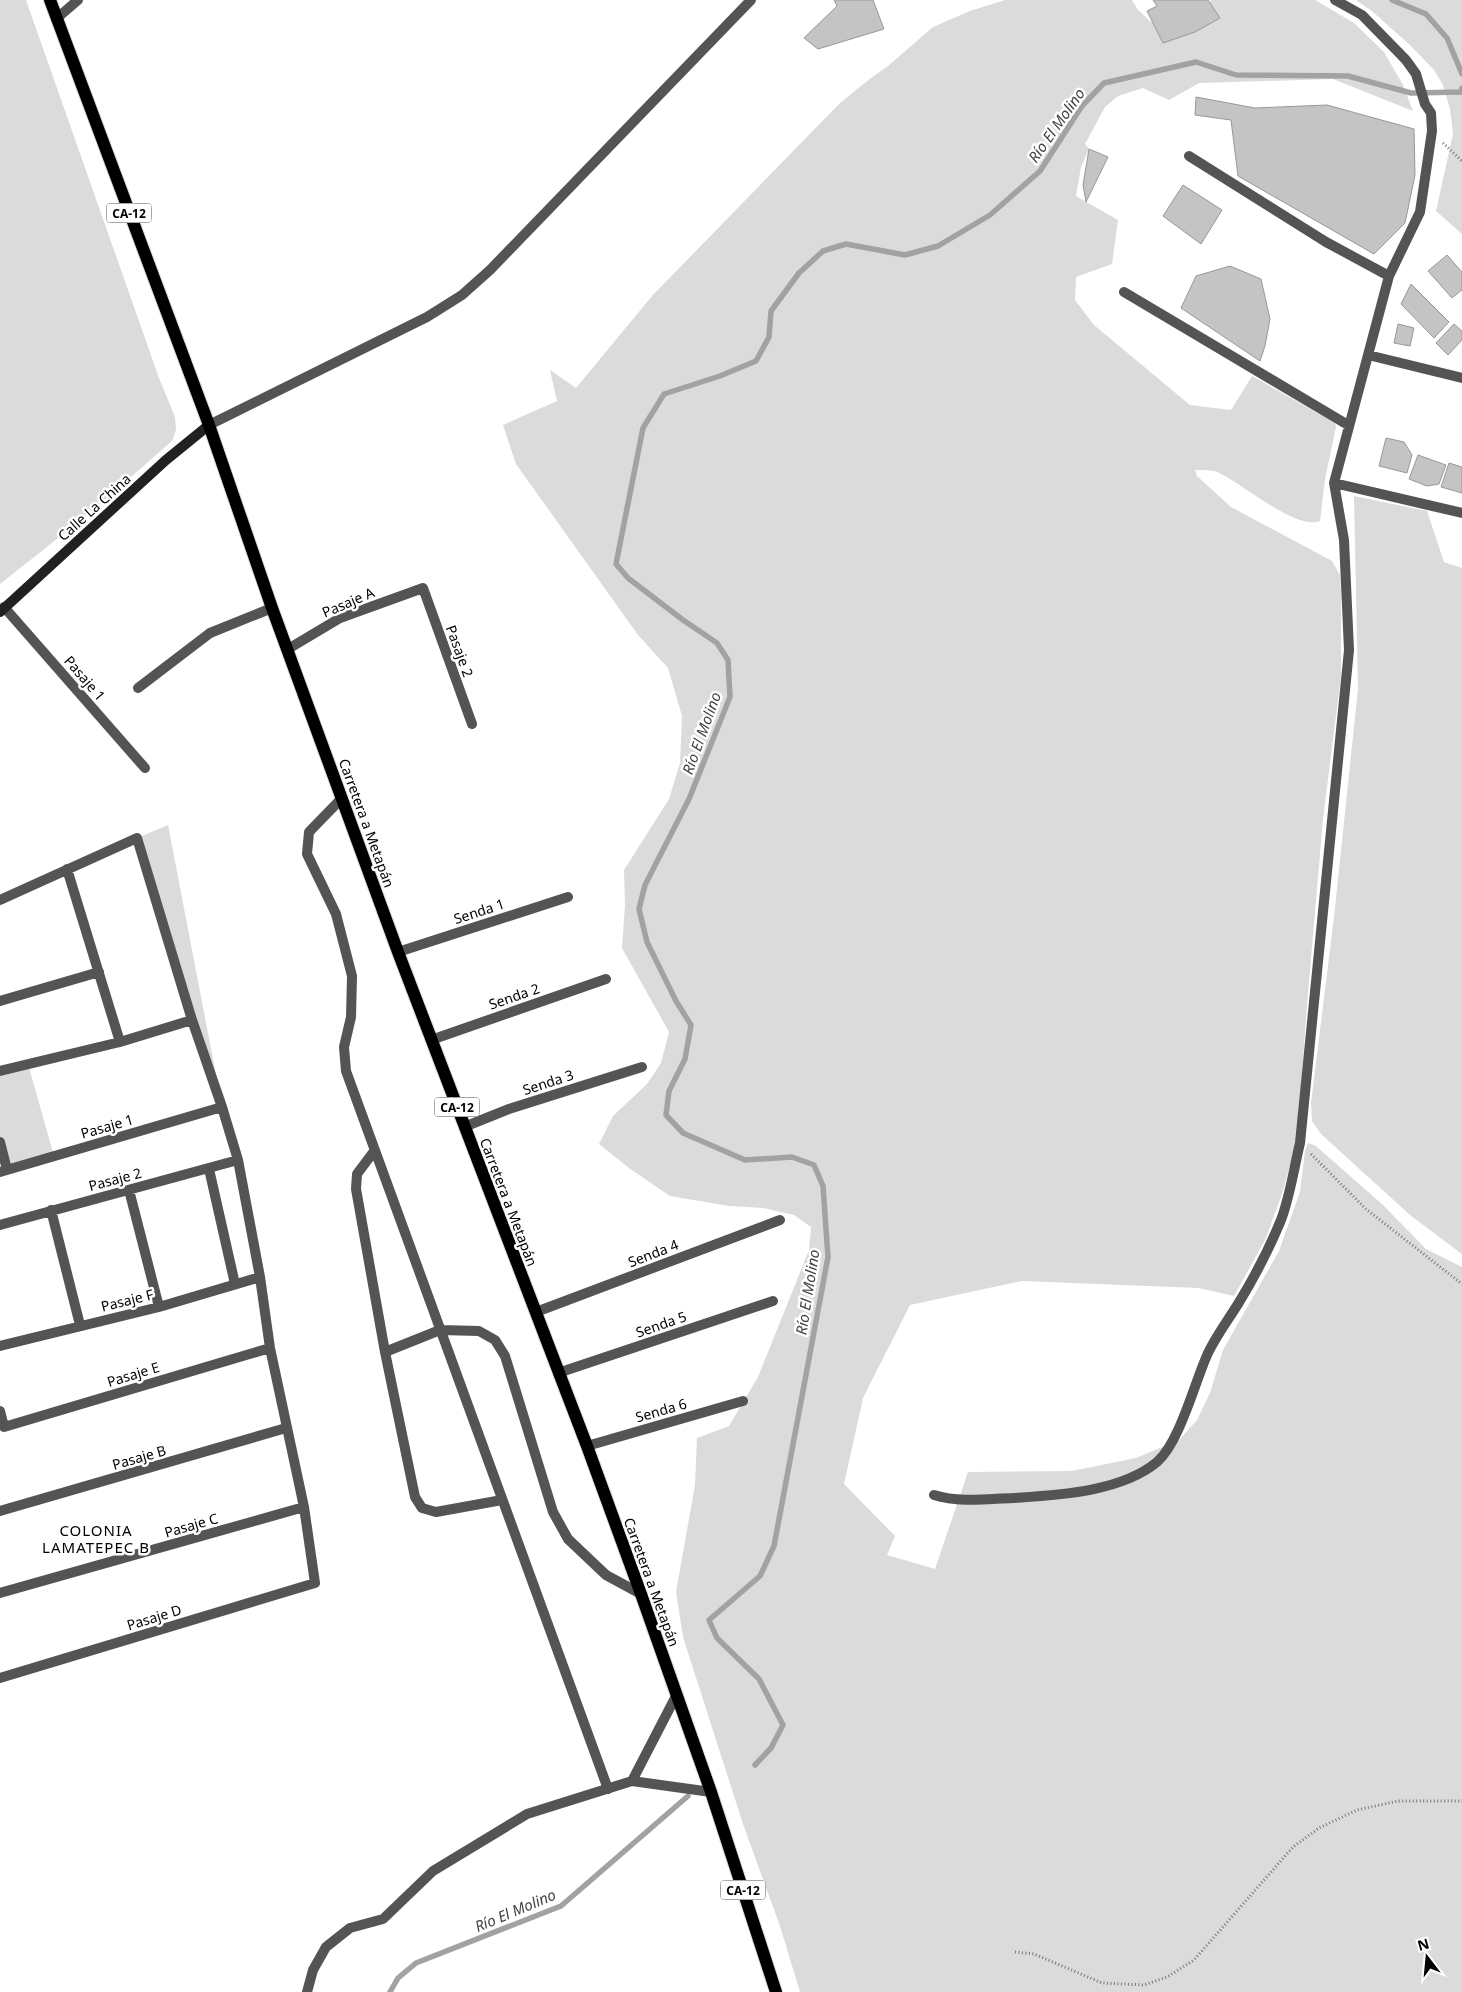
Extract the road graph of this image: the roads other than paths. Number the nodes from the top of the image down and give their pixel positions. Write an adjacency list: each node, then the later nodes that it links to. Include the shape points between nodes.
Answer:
1 (50, 0): 5 (main road, CA-12)
2 (78, 0): 5 (street)
3 (751, 0): 11 (street, via 490,270 462,295 427,317)
4 (1335, 0): 7 (street, via 1362,15 1416,74 1431,113 1432,132 1420,212)
5 (56, 19): 11 (main road, CA-12)
6 (1189, 156): 7 (street, via 1326,242)
7 (1388, 276): 9 (street)
8 (1124, 292): 12 (street)
9 (1368, 355): 10 (street); 12 (street)
10 (1462, 378)
11 (209, 425): 16 (main road, Carretera a Metapán / CA-12); 17 (main road, Calle La China)
12 (1348, 425): 13 (street)
13 (1334, 483): 14 (street); 61 (street, via 1344,540 1349,650 1300,1143 1281,1220 1252,1279 1208,1353 1189,1404 1160,1460 1128,1479 1057,1495 964,1501)
14 (1462, 513)
15 (423, 588): 18 (street, Pasaje A, via 340,618); 20 (street, Pasaje 2)
16 (272, 608): 18 (main road, Carretera a Metapán / CA-12); 19 (street, via 210,633)
17 (2, 609): 21 (street, Pasaje 1)
18 (288, 649): 22 (main road, Carretera a Metapán / CA-12)
19 (138, 688)
20 (472, 724)
21 (145, 768)
22 (342, 798): 26 (main road, Carretera a Metapán / CA-12); 38 (street, via 309,832 307,854 336,914 352,976 351,1017 344,1047 346,1071)
23 (67, 869): 25 (street); 27 (street); 30 (street, via 137,838)
24 (568, 897): 26 (street, Senda 1)
25 (0, 900)
26 (398, 952): 31 (main road, Carretera a Metapán / CA-12)
27 (100, 972): 29 (street); 32 (street)
28 (606, 979): 31 (street, Senda 2)
29 (0, 1001)
30 (192, 1020): 32 (street); 35 (street)
31 (431, 1040): 36 (main road, Carretera a Metapán / CA-12)
32 (120, 1042): 34 (street)
33 (642, 1067): 36 (street, Senda 3, via 509,1109)
34 (0, 1071)
35 (222, 1106): 39 (street); 41 (street, Pasaje 1)
36 (464, 1127): 50 (main road, Carretera a Metapán / CA-12)
37 (0, 1142): 41 (street)
38 (375, 1150): 52 (street); 55 (street, via 357,1174 356,1189)
39 (238, 1160): 40 (street, Pasaje 2); 46 (street)
40 (208, 1169): 42 (street, Pasaje 2); 47 (street)
41 (3, 1171)
42 (129, 1190): 43 (street, Pasaje 2); 49 (street)
43 (51, 1210): 45 (street, Pasaje 2); 51 (street)
44 (780, 1220): 50 (street, Senda 4)
45 (0, 1225)
46 (260, 1277): 47 (street, Pasaje F); 54 (street)
47 (235, 1284): 49 (street, Pasaje F)
48 (773, 1302): 56 (street, Senda 5)
49 (159, 1307): 51 (street, Pasaje F)
50 (536, 1312): 56 (main road, Carretera a Metapán / CA-12)
51 (80, 1325): 53 (street, Pasaje F)
52 (440, 1330): 55 (street); 62 (street); 66 (street, via 479,1331 495,1340 505,1356 553,1512 568,1539 606,1574)
53 (0, 1346)
54 (270, 1348): 58 (street, Pasaje E, via 4,1427); 59 (street)
55 (385, 1352): 62 (street, via 415,1497 422,1508 436,1512)
56 (558, 1374): 60 (main road, Carretera a Metapán / CA-12)
57 (743, 1401): 60 (street, Senda 6)
58 (0, 1413)
59 (286, 1428): 63 (street); 64 (street, Pasaje B)
60 (587, 1446): 66 (main road, Carretera a Metapán / CA-12)
61 (934, 1495)
62 (502, 1500): 70 (street)
63 (304, 1507): 65 (street, Pasaje C); 67 (street, Pasaje D, via 315,1583)
64 (0, 1511)
65 (0, 1593)
66 (641, 1594): 68 (main road, Carretera a Metapán / CA-12)
67 (0, 1678)
68 (676, 1696): 69 (street); 71 (main road, Carretera a Metapán / CA-12)
69 (632, 1781): 70 (street); 71 (street)
70 (608, 1789): 72 (street, via 527,1814 433,1871 383,1919 350,1928 326,1947 313,1970)
71 (711, 1792): 73 (main road, Carretera a Metapán / CA-12)
72 (307, 1992)
73 (776, 1992)

